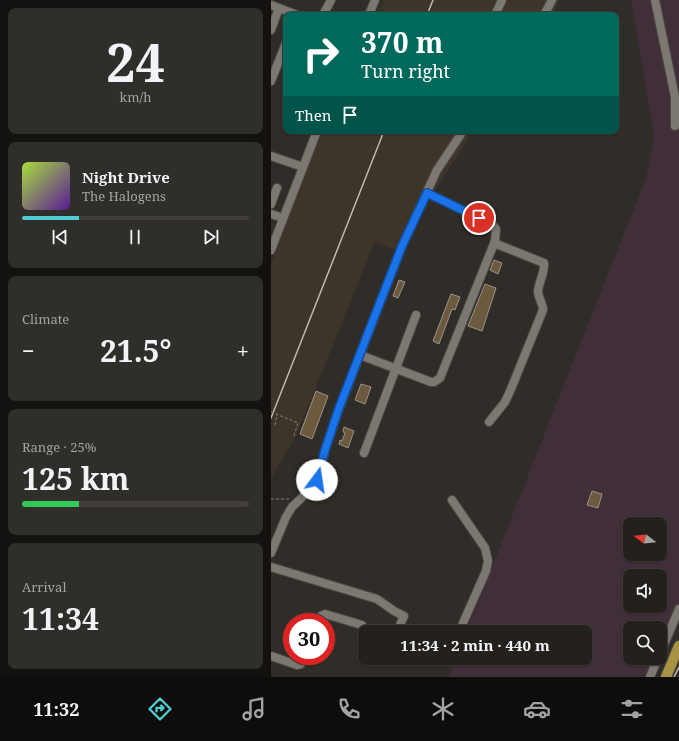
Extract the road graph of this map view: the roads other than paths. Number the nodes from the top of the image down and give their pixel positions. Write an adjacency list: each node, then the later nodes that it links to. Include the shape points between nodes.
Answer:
1 (331, 0): 9 (street)
2 (375, 0): 10 (street)
3 (503, 0): 11 (street)
4 (552, 0): 12 (street)
5 (655, 0): 16 (street, via 675,97)
6 (271, 5): 7 (street)
7 (279, 8): 8 (street); 13 (street)
8 (289, 12)
9 (325, 12)
10 (370, 12)
11 (497, 12)
12 (546, 12)
13 (271, 30)
14 (283, 51): 15 (street)
15 (271, 80)
16 (675, 126)
17 (316, 134): 20 (street)
18 (461, 134): 22 (street, via 437,170)
19 (271, 156): 20 (street)
20 (303, 167): 25 (street)
21 (277, 188): 23 (street)
22 (427, 193): 26 (street, via 492,224 497,235); 29 (street, via 402,246)
23 (271, 204)
24 (271, 214): 25 (street)
25 (283, 218): 27 (street)
26 (494, 243): 30 (street, via 440,378 434,382); 31 (street, via 543,263 544,271 538,294 543,310 505,402)
27 (271, 250)
28 (417, 315): 30 (street)
29 (360, 355): 30 (street); 34 (street, via 315,485 285,517)
30 (396, 369): 32 (street)
31 (489, 422)
32 (363, 452)
33 (452, 500): 40 (street, via 485,548 488,561)
34 (271, 553)
35 (271, 567): 39 (street, via 382,602 404,616)
36 (679, 609): 41 (street)
37 (335, 617): 38 (street)
38 (362, 625)
39 (400, 625)
40 (462, 625)
41 (667, 637)
42 (679, 646): 47 (main road)
43 (271, 656): 44 (street)
44 (283, 660)
45 (655, 665): 46 (street)
46 (650, 677)
47 (666, 677)

